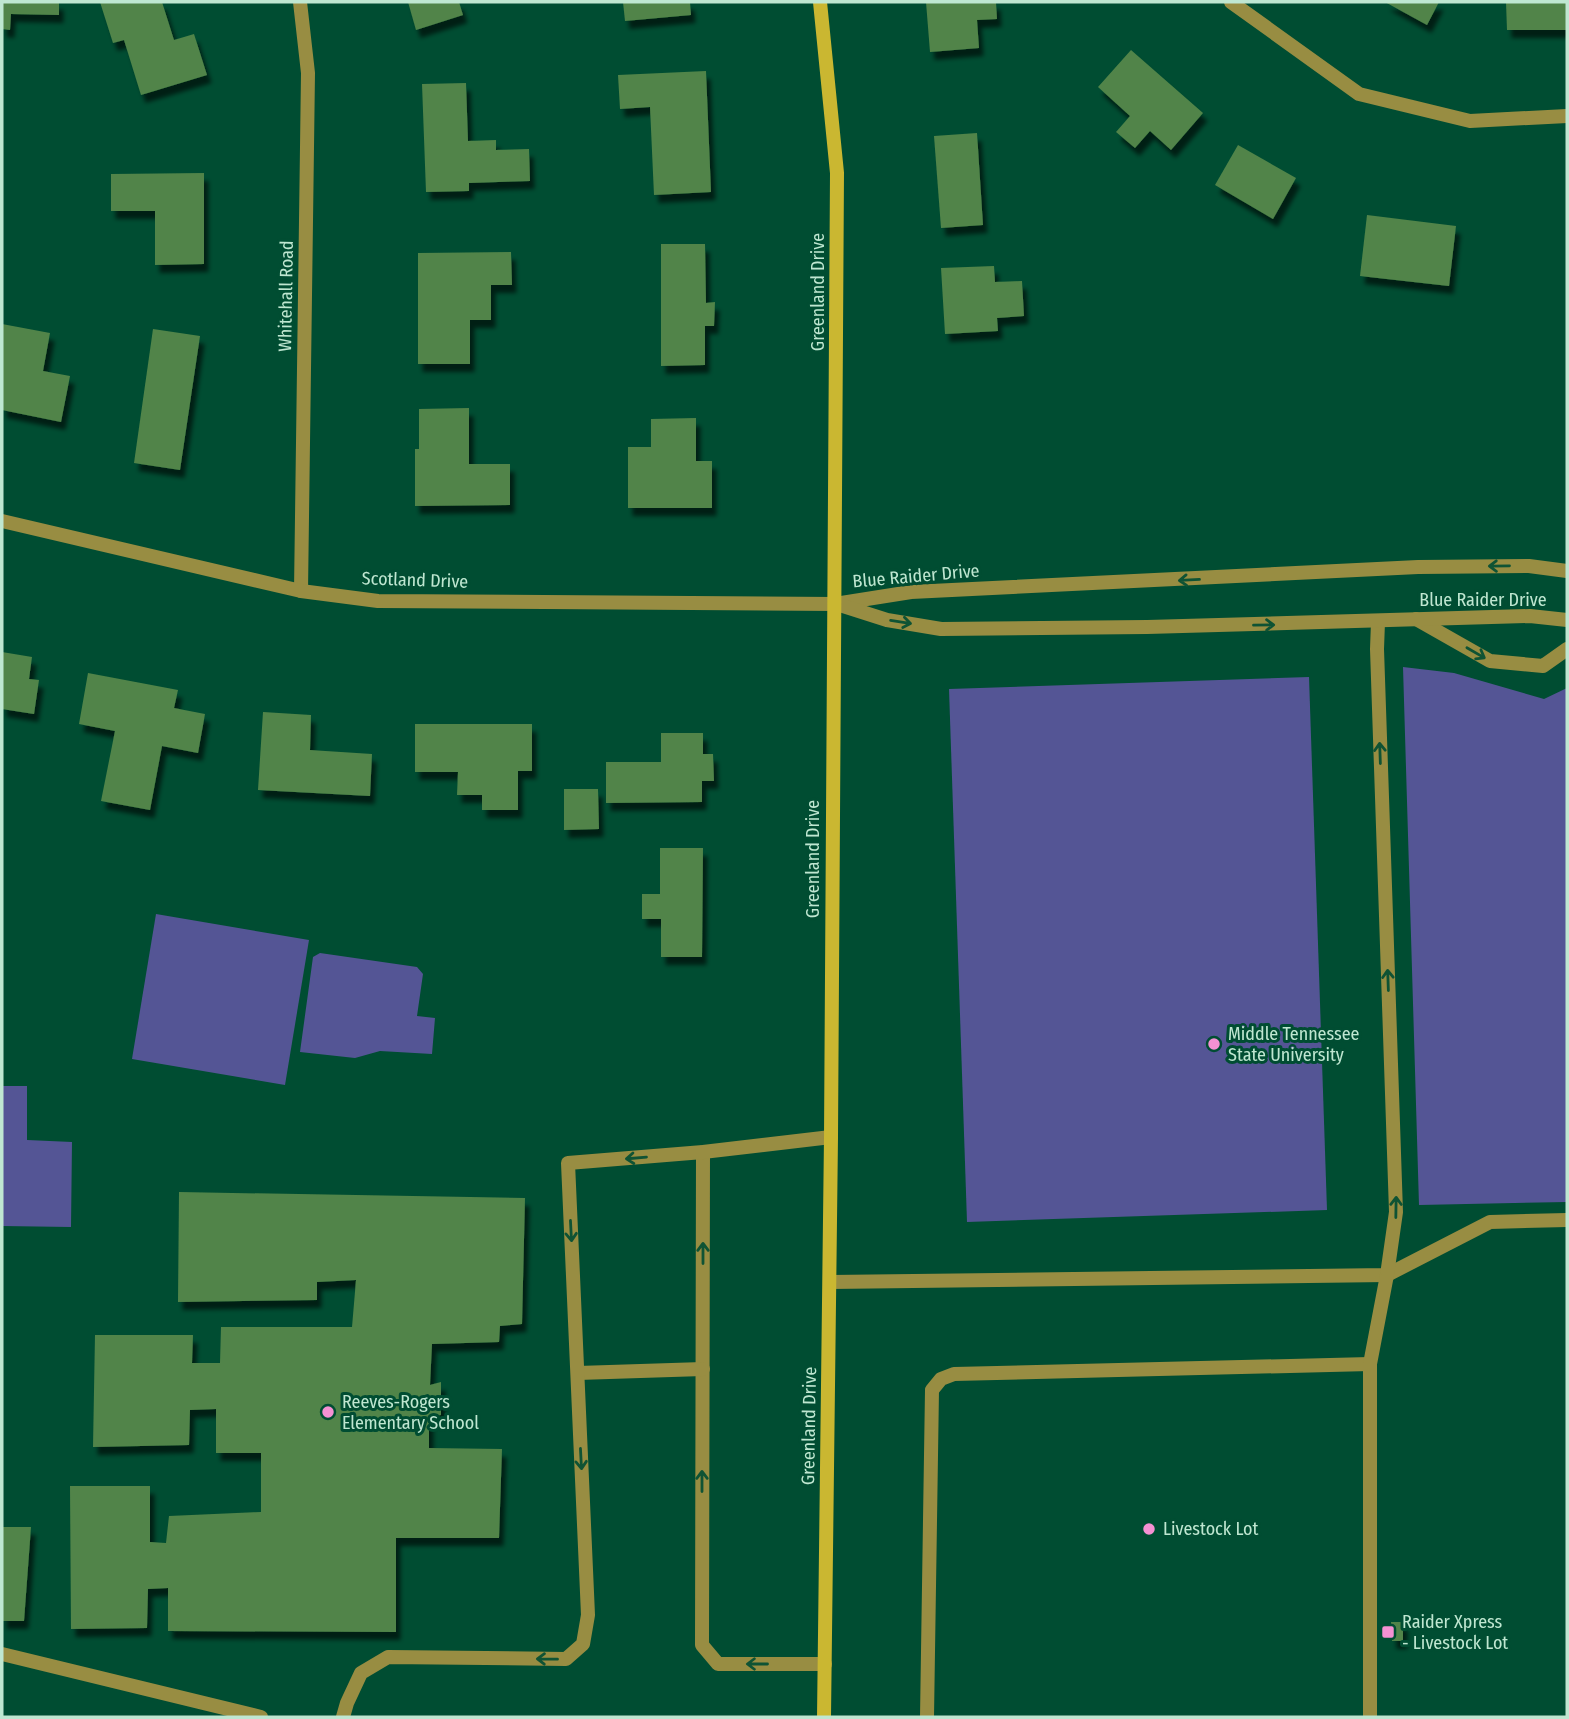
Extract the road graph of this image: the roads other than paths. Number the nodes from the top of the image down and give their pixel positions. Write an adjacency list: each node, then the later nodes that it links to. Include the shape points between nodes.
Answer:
1 (300, 2): 7 (street, Whitehall Road, via 308,73)
2 (820, 2): 8 (street, Greenland Drive, via 838,173)
3 (1231, 2): 4 (street, via 1359,94 1470,121)
4 (1567, 116)
5 (2, 521): 7 (street, Scotland Drive)
6 (1567, 571): 8 (street, Blue Raider Drive, one-way to 8, via 1530,566 1418,567 911,592)
7 (301, 591): 8 (street, Scotland Drive, via 379,601)
8 (835, 604): 11 (street, Blue Raider Drive, one-way to 11, via 887,620 941,628); 13 (street, Greenland Drive)
9 (1416, 619): 10 (street, Blue Raider Drive, via 1530,616); 11 (street, Blue Raider Drive); 12 (street, one-way to 12, via 1489,661 1543,666)
10 (1567, 620)
11 (1378, 622): 16 (street, one-way to 11, via 1396,1212)
12 (1567, 649)
13 (831, 1137): 14 (street); 17 (street, Greenland Drive)
14 (703, 1152): 19 (street, one-way to 14); 20 (street, one-way to 20, via 568,1163)
15 (1567, 1220): 16 (street, via 1490,1222)
16 (1387, 1275): 17 (street); 18 (street)
17 (830, 1282): 22 (street, Greenland Drive)
18 (1370, 1364): 26 (street, via 954,1374 941,1379 932,1390); 27 (street)
19 (703, 1369): 20 (street); 22 (street, one-way to 19, via 718,1664 702,1645)
20 (578, 1373): 24 (street, one-way to 24, via 588,1615 583,1644 566,1659 388,1657 361,1673)
21 (2, 1654): 23 (street)
22 (825, 1664): 25 (street, Greenland Drive)
23 (261, 1717)
24 (343, 1717)
25 (824, 1717)
26 (927, 1717)
27 (1370, 1717)

